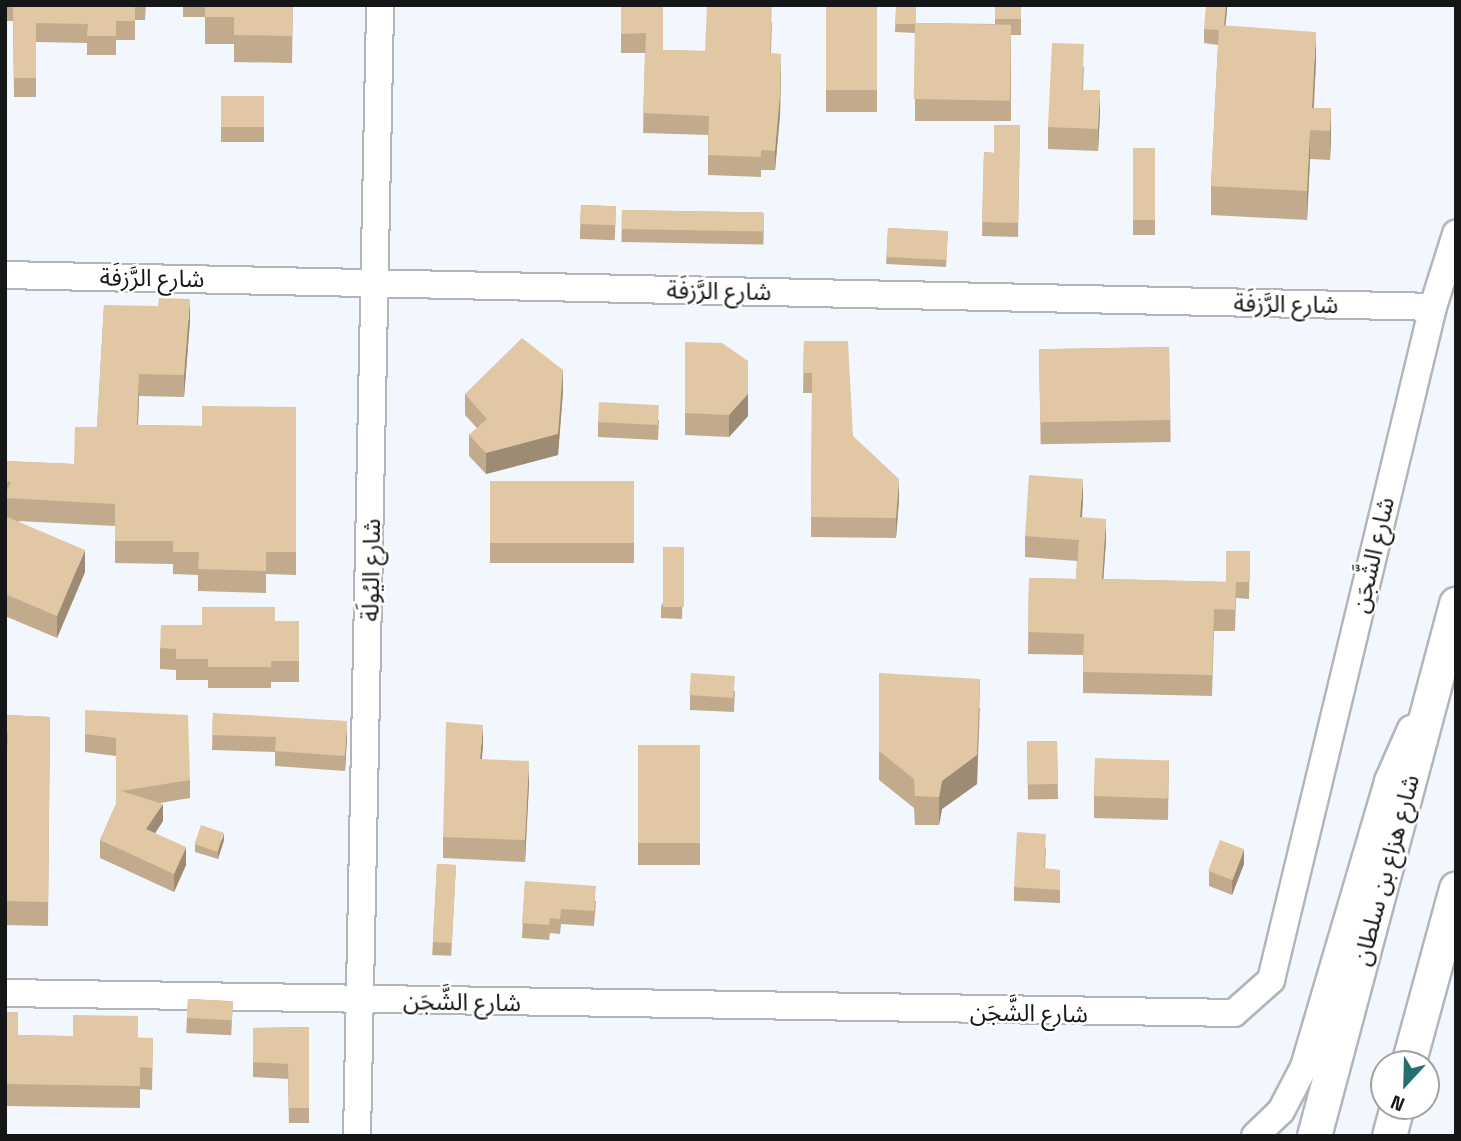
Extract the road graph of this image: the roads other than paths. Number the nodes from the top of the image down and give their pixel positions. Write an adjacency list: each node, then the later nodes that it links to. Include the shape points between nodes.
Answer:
1 (380, 5): 4 (street, شارع اليُولَة)
2 (1456, 234): 5 (street, شارع الشَّجَن)
3 (5, 275): 4 (street, شارع الرَّزفَة)
4 (377, 283): 5 (street, شارع الرَّزفَة); 10 (street, شارع اليُولَة)
5 (1433, 307): 10 (street, شارع الشَّجَن, via 1271,980 1256,1000 1209,1017)
6 (1456, 604): 7 (main road, شارع هزاع بن سلطان)
7 (1435, 688): 13 (street, via 1388,781 1304,1067 1281,1111); 14 (main road, شارع هزاع بن سلطان)
8 (1456, 888): 11 (main road)
9 (5, 993): 10 (street, شارع الشَّجَن)
10 (360, 1000): 12 (street, شارع اليُولَة)
11 (1412, 1050)
12 (357, 1135)
13 (1255, 1136)
14 (1314, 1136)

